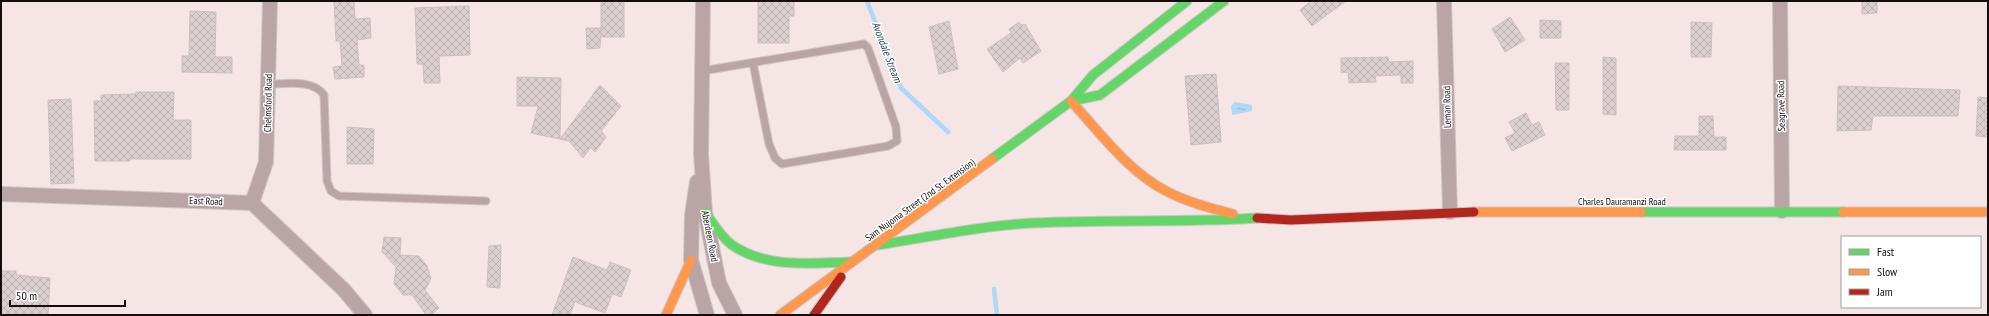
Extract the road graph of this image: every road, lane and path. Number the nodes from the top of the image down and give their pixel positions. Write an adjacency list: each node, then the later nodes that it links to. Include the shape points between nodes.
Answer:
1 (270, 1): 9 (street, Chelmsford Road)
2 (703, 1): 8 (street, Aberdeen Road)
3 (1187, 1): 10 (main road, Sam Nujoma Street (2nd St. Extension), via 1093,75)
4 (1224, 1): 10 (main road, Sam Nujoma Street (2nd St. Extension), via 1100,95)
5 (1444, 1): 17 (street, Leman Road)
6 (1780, 1): 15 (street, Seagrave Road)
7 (753, 63): 7 (lane, via 864,44 868,48 896,127 896,141 888,146 782,164 775,158 769,144); 8 (lane)
8 (702, 71): 11 (street, Aberdeen Road)
9 (268, 84): 13 (lane, via 310,85 324,95 326,181 331,191 339,196); 14 (street, Chelmsford Road, via 266,162)
10 (1071, 101): 19 (main road, via 1146,179 1191,202 1215,210); 20 (main road, Sam Nujoma Street (2nd St. Extension))
11 (701, 154): 16 (street, Aberdeen Road); 21 (street, Aberdeen Road, via 692,215)
12 (1, 194): 14 (street, East Road)
13 (486, 201)
14 (252, 203): 23 (street, via 344,290)
15 (1782, 211): 17 (main road, Charles Dauramanzi Road); 18 (main road, Charles Dauramanzi Road)
16 (705, 212): 22 (main road, via 732,244 766,260 787,264); 26 (street, Aberdeen Road, via 719,283)
17 (1450, 212): 19 (main road, Charles Dauramanzi Road, via 1291,220)
18 (1988, 212)
19 (1257, 218): 20 (main road, via 1180,223 1030,223)
20 (876, 246): 22 (main road, Sam Nujoma Street (2nd St. Extension))
21 (690, 260): 24 (main road); 25 (street, Aberdeen Road)
22 (852, 262): 27 (main road, Sam Nujoma Street (2nd St. Extension)); 28 (main road)
23 (365, 315)
24 (666, 315)
25 (707, 315)
26 (735, 315)
27 (780, 315)
28 (814, 315)

